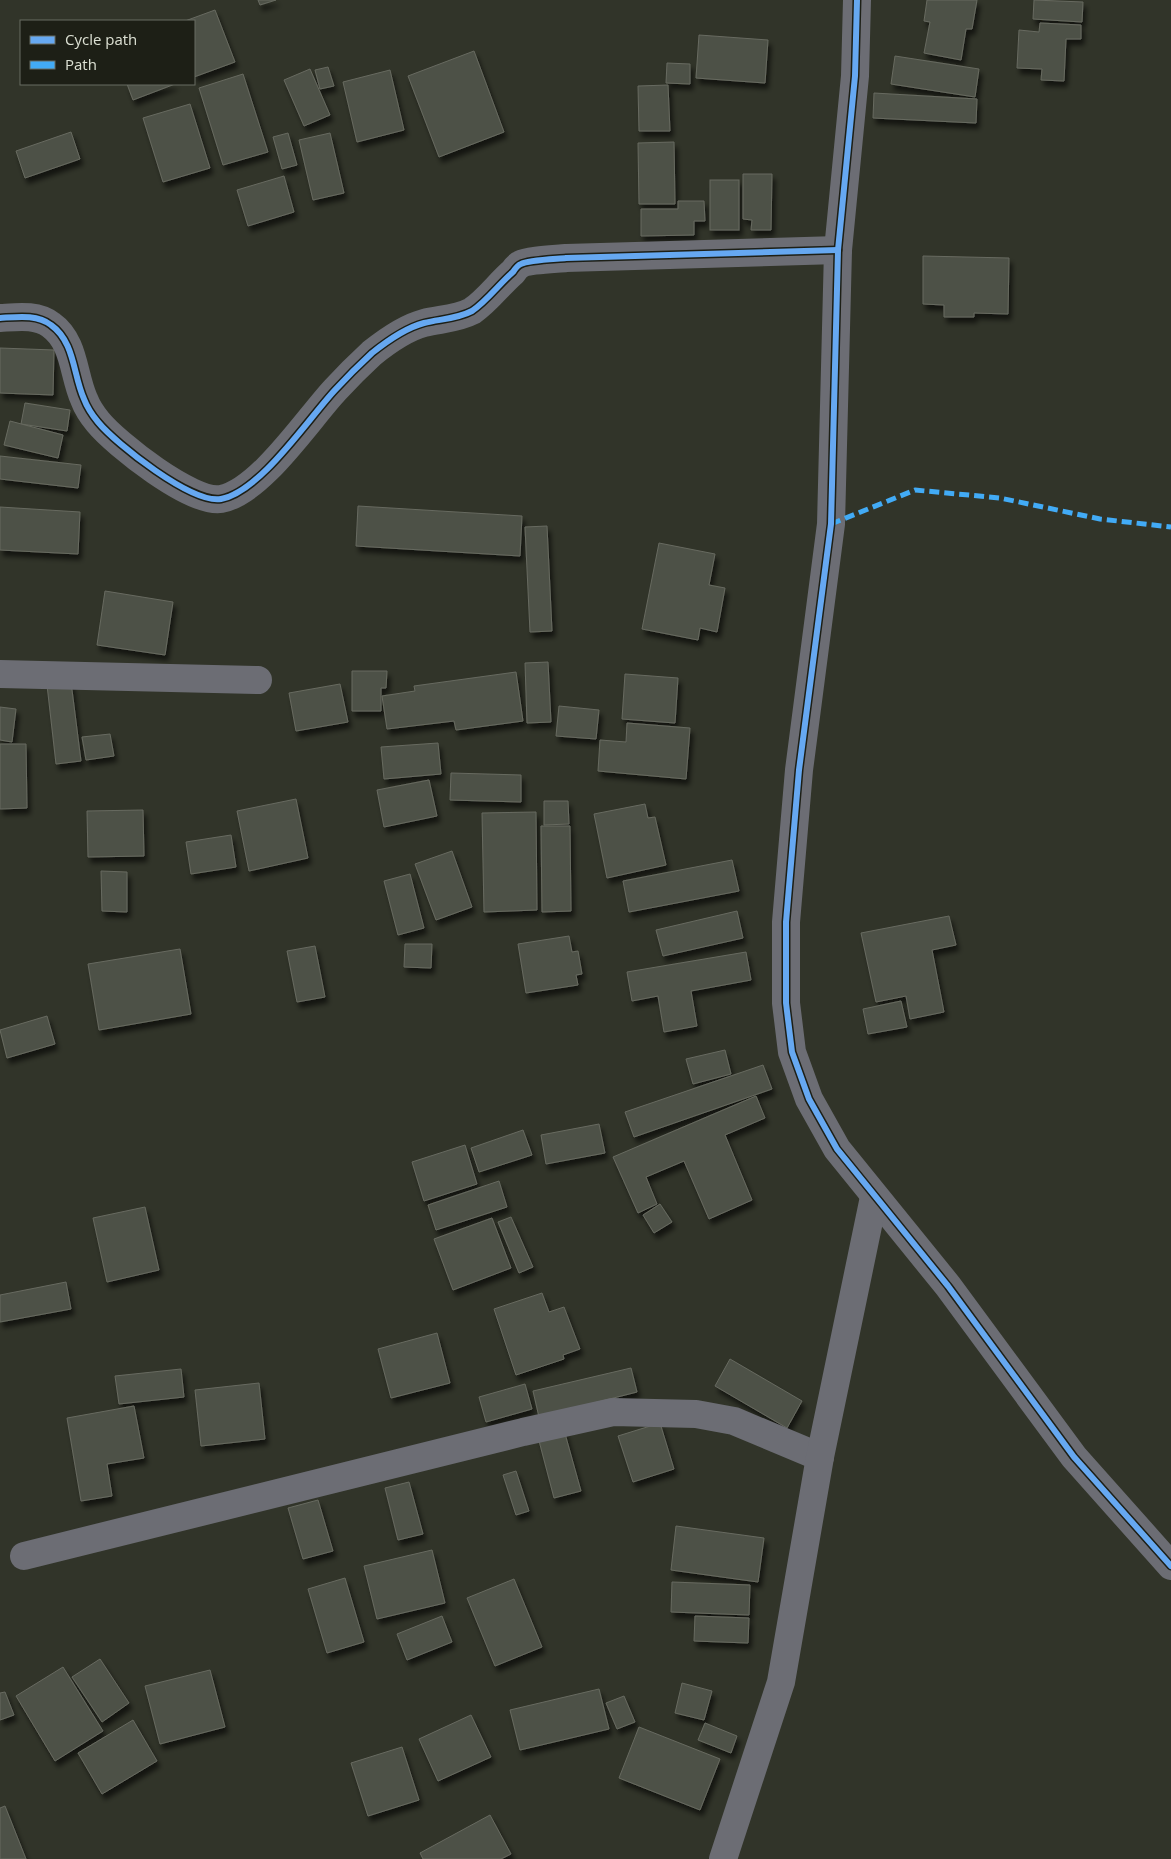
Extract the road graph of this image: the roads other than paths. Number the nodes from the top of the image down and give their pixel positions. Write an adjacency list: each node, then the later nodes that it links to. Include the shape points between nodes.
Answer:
1 (857, 0): 2 (street, via 855,76)
2 (838, 250): 3 (street, via 566,258 522,264 473,310 405,330 373,353 335,390 264,472 240,492 220,499 178,486 98,422 84,399 71,352 52,325 41,318); 6 (street, via 831,524 799,770 786,922 786,1003 792,1052 809,1099 837,1150)
3 (0, 318)
4 (0, 674): 5 (street)
5 (258, 680)
6 (874, 1197): 7 (street); 9 (street, via 948,1286 1074,1457)
7 (820, 1457): 8 (street, via 734,1421 696,1414 612,1412); 10 (street, via 781,1682)
8 (24, 1556)
9 (1171, 1566)
10 (722, 1859)

